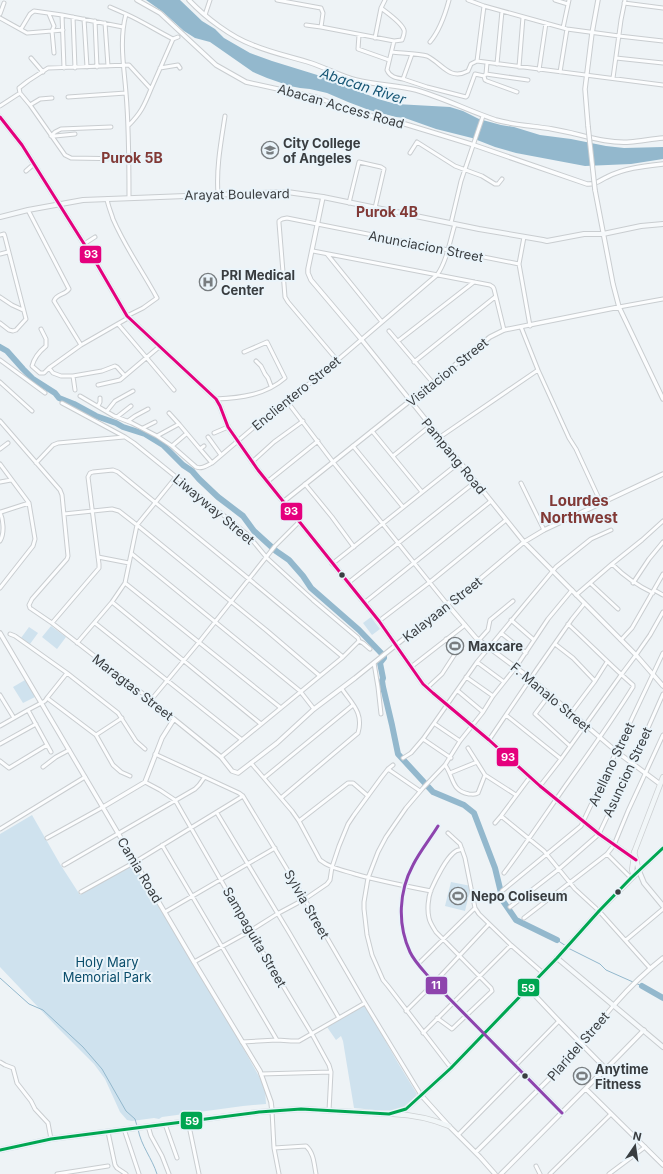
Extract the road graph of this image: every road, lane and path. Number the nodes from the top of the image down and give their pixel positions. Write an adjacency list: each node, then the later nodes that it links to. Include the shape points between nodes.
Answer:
1 (137, 0): 90 (street, Abacan Access Road, via 160,13 216,65 246,82 319,98 351,110)
2 (189, 0): 22 (street)
3 (210, 0): 22 (street)
4 (277, 0): 32 (street, via 321,8)
5 (385, 0): 15 (street)
6 (450, 0): 45 (street, via 443,22)
7 (468, 0): 13 (street)
8 (555, 0): 10 (street)
9 (598, 0): 37 (street)
10 (569, 2): 33 (street)
11 (625, 2): 16 (street); 39 (street)
12 (4, 3): 18 (street)
13 (484, 6): 17 (street); 52 (street)
14 (110, 7): 20 (street)
15 (380, 8): 41 (street); 43 (street, via 404,30 402,40)
16 (663, 8)
17 (502, 11): 24 (street); 55 (street)
18 (0, 14)
19 (49, 14): 21 (street); 34 (street, via 34,11); 36 (street, via 54,26)
20 (126, 14): 31 (street); 42 (street)
21 (62, 15): 23 (street); 35 (street)
22 (205, 15): 84 (street, via 252,45 312,63 355,80 432,95)
23 (73, 17): 26 (street); 62 (street)
24 (523, 17): 29 (street); 60 (street)
25 (0, 18): 34 (street)
26 (84, 19): 27 (street); 58 (street)
27 (95, 21): 28 (street); 59 (street)
28 (105, 23): 31 (street); 56 (street)
29 (546, 23): 33 (street); 65 (street)
30 (306, 25): 32 (street)
31 (123, 27): 57 (street)
32 (321, 27): 38 (street)
33 (565, 28): 37 (street); 67 (street)
34 (21, 29): 36 (street, via 27,33)
35 (62, 30): 36 (street); 61 (street)
36 (52, 31): 47 (street)
37 (592, 33): 39 (street); 69 (street)
38 (359, 35): 41 (street); 51 (street, via 358,49)
39 (619, 36): 44 (street); 50 (street)
40 (178, 37): 42 (street)
41 (375, 38): 43 (street)
42 (173, 39): 63 (street)
43 (394, 41): 46 (street)
44 (663, 41)
45 (430, 42)
46 (392, 52): 48 (street); 51 (street)
47 (54, 53)
48 (412, 54): 52 (street, via 427,56 455,75 468,71 471,64); 71 (street)
49 (31, 58): 66 (street)
50 (616, 58): 54 (street); 70 (street)
51 (390, 60): 71 (street, via 387,68 390,75)
52 (477, 60): 53 (street)
53 (487, 63): 55 (street); 68 (street)
54 (663, 63)
55 (497, 64): 60 (street)
56 (108, 66): 57 (street); 59 (street)
57 (123, 66): 74 (street, via 131,66); 77 (street)
58 (87, 67): 59 (street); 62 (street)
59 (97, 67)
60 (520, 67): 65 (street)
61 (64, 68): 62 (street); 66 (street, via 48,68)
62 (75, 68)
63 (160, 68): 64 (street, via 178,65); 74 (street)
64 (180, 68)
65 (539, 70): 67 (street)
66 (42, 72): 76 (street, via 19,88)
67 (560, 72): 69 (street)
68 (485, 75): 71 (street, via 474,75 466,97); 72 (street); 75 (street, via 485,80)
69 (586, 75): 70 (street); 110 (street, bridge, via 588,126)
70 (612, 78): 73 (street)
71 (403, 79)
72 (528, 80)
73 (663, 85)
74 (151, 89): 85 (street, via 143,108)
75 (518, 92)
76 (20, 93): 80 (street); 81 (street)
77 (126, 93): 78 (street); 85 (street)
78 (68, 97)
79 (52, 98): 80 (street, via 40,99)
80 (30, 105): 88 (street)
81 (0, 106)
82 (225, 116): 98 (street, via 217,174)
83 (0, 117): 93 (main road)
84 (483, 117): 89 (street, via 615,142); 90 (street)
85 (128, 126): 92 (street)
86 (110, 127): 88 (street, via 61,129)
87 (75, 134): 88 (street)
88 (52, 135): 92 (street, via 65,155 71,158)
89 (663, 138)
90 (474, 144): 94 (street, Abacan Access Road, via 590,184 618,172); 96 (street, Enclientero Street)
91 (410, 153): 96 (street, via 416,142)
92 (129, 159): 100 (street)
93 (34, 164): 95 (street); 103 (main road)
94 (663, 164)
95 (26, 170)
96 (465, 170): 97 (street, via 497,184); 108 (street, Enclientero Street)
97 (502, 179)
98 (218, 194): 100 (main road, Arayat Boulevard); 101 (main road, Arayat Boulevard, via 287,192)
99 (107, 198): 100 (main road, Arayat Boulevard); 103 (main road, Arayat Boulevard); 128 (street, via 117,228 157,298)
100 (129, 198)
101 (323, 198): 102 (main road, Arayat Boulevard); 107 (street, Pampang Road)
102 (349, 203): 104 (main road, Arayat Boulevard); 104 (street, via 360,162 384,169)
103 (59, 204): 105 (main road, Arayat Boulevard); 114 (main road)
104 (375, 208): 108 (main road, Arayat Boulevard)
105 (28, 210): 106 (main road, Arayat Boulevard); 139 (street, via 69,290 56,297 54,301)
106 (0, 217)
107 (318, 224): 115 (street, Anunciacion Street); 116 (street, Pampang Road); 144 (street, Anunciacion Street, via 287,218 279,221 285,297)
108 (453, 224): 113 (main road, Arayat Boulevard); 115 (street, Enclientero Street)
109 (663, 224): 110 (main road, Arayat Boulevard)
110 (603, 234): 113 (main road, Arayat Boulevard, via 584,234 547,241); 126 (street)
111 (0, 235): 117 (street, via 4,234)
112 (95, 237): 114 (street)
113 (524, 237): 120 (street)
114 (84, 244): 128 (main road)
115 (447, 250): 120 (street, Anunciacion Street); 121 (street, Enclientero Street)
116 (313, 251): 119 (street); 137 (street, Pampang Road, via 308,269 311,280)
117 (8, 252): 118 (street); 127 (street)
118 (0, 254)
119 (327, 254): 121 (street); 129 (street)
120 (519, 264): 132 (street)
121 (437, 275): 122 (street); 129 (street, Enclientero Street)
122 (474, 282): 124 (street, via 492,286); 138 (street)
123 (0, 296): 127 (street)
124 (495, 297): 135 (street); 146 (street)
125 (663, 299): 126 (street, Visitacion Street)
126 (620, 307): 132 (street, Visitacion Street); 161 (street)
127 (23, 310): 130 (street, via 26,319 16,330 9,330)
128 (127, 317): 131 (street); 140 (main road)
129 (382, 322): 137 (street, Enclientero Street)
130 (0, 323)
131 (118, 324): 139 (street); 142 (street)
132 (530, 326): 133 (street, Visitacion Street)
133 (521, 328): 135 (street, Visitacion Street); 148 (street)
134 (41, 329): 147 (street, via 46,346 40,350 32,366 42,374)
135 (504, 330): 152 (street, Visitacion Street, via 484,341)
136 (389, 331): 138 (street)
137 (361, 339): 144 (street, Enclientero Street); 164 (street, Pampang Road)
138 (398, 341): 146 (street)
139 (82, 345): 147 (street)
140 (158, 347): 142 (street); 162 (main road)
141 (244, 352): 154 (street, via 268,342 285,378)
142 (146, 358): 150 (street); 156 (street)
143 (0, 360): 158 (street)
144 (337, 360): 163 (street, Enclientero Street)
145 (256, 361): 154 (street)
146 (414, 362): 152 (street)
147 (49, 368): 149 (street, via 57,376)
148 (538, 370): 187 (street); 217 (street)
149 (73, 376): 150 (street, via 115,366); 155 (street)
150 (125, 376): 153 (street, via 120,380)
151 (0, 382): 169 (street)
152 (433, 383): 164 (street, Visitacion Street)
153 (98, 386)
154 (271, 386): 162 (street, via 244,397)
155 (75, 390)
156 (174, 390)
157 (133, 391): 170 (street, via 115,401)
158 (45, 393)
159 (80, 396): 166 (street)
160 (100, 398): 166 (street)
161 (663, 399)
162 (216, 400): 178 (main road)
163 (286, 400): 174 (street); 189 (street, Enclientero Street)
164 (410, 401): 179 (street, Pampang Road); 181 (street, Visitacion Street)
165 (62, 403): 185 (street, Liwayway Street)
166 (98, 406): 170 (street)
167 (130, 406): 172 (street)
168 (148, 409): 173 (street)
169 (32, 411)
170 (106, 411): 172 (street)
171 (169, 413): 177 (street)
172 (117, 417): 173 (street)
173 (128, 421): 180 (street)
174 (303, 421): 188 (street); 198 (street)
175 (0, 422): 201 (street)
176 (155, 422): 180 (street)
177 (179, 424): 183 (street); 184 (street)
178 (228, 426): 182 (street); 189 (main road)
179 (430, 426): 187 (street, Pampang Road); 197 (street)
180 (143, 428): 184 (street)
181 (372, 431): 193 (street, Visitacion Street); 197 (street)
182 (214, 433)
183 (186, 434): 191 (street); 195 (street)
184 (157, 436): 191 (street)
185 (125, 437): 201 (street, via 58,443); 205 (street, Liwayway Street)
186 (208, 437): 196 (street)
187 (440, 437): 200 (street, Pampang Road)
188 (318, 440): 199 (street); 208 (street)
189 (238, 441): 196 (street, Enclientero Street); 198 (main road)
190 (8, 443): 194 (street)
191 (172, 446): 202 (street, via 198,468)
192 (204, 446): 195 (street)
193 (353, 446): 199 (street, Visitacion Street); 218 (street)
194 (0, 448)
195 (200, 449): 202 (street)
196 (221, 455): 202 (street, Enclientero Street)
197 (393, 456): 212 (street)
198 (252, 462): 208 (main road)
199 (333, 462): 211 (street, Visitacion Street); 225 (street)
200 (460, 462): 209 (street, Pampang Road); 212 (street)
201 (36, 463): 221 (street, via 61,492)
202 (212, 463)
203 (0, 464): 206 (street)
204 (663, 474): 217 (street, Kalayaan Street)
205 (176, 477): 214 (street); 236 (street, Liwayway Street, via 254,540)
206 (11, 480): 207 (street); 216 (street)
207 (0, 482)
208 (267, 482): 215 (main road)
209 (475, 482): 213 (street, Pampang Road); 232 (street)
210 (521, 483): 227 (street)
211 (305, 484): 215 (street, Visitacion Street); 233 (street)
212 (422, 492): 218 (street)
213 (490, 501): 222 (street, Pampang Road); 237 (street)
214 (155, 502): 220 (street, via 116,471 93,472 88,477); 226 (street); 243 (street)
215 (283, 502): 224 (main road)
216 (29, 503): 219 (street); 249 (street, via 33,546)
217 (601, 503): 227 (street, Kalayaan Street)
218 (403, 507): 225 (street)
219 (0, 512): 229 (street, via 3,531)
220 (93, 512): 221 (street); 226 (street, via 115,509); 235 (street)
221 (64, 514): 265 (street, Maragtas Street, via 67,559 29,605)
222 (506, 520): 230 (street, Pampang Road); 244 (street)
223 (663, 521): 240 (street)
224 (299, 522): 236 (street); 239 (main road)
225 (383, 523): 232 (street); 233 (street)
226 (137, 525): 234 (street); 256 (street)
227 (544, 530): 230 (street, Kalayaan Street)
228 (611, 530): 241 (street, via 591,539)
229 (0, 540)
230 (524, 542): 241 (street, Pampang Road); 258 (street, Kalayaan Street)
231 (663, 542): 248 (street)
232 (398, 543): 237 (street); 246 (street)
233 (354, 547): 239 (street)
234 (132, 554): 238 (street); 264 (street)
235 (98, 557): 238 (street); 265 (street, via 97,572)
236 (267, 558): 243 (street); 277 (street, Liwayway Street)
237 (414, 562): 244 (street); 257 (street)
238 (129, 563): 245 (street)
239 (332, 564): 246 (main road)
240 (612, 564): 247 (street); 248 (street)
241 (552, 572): 250 (street, Pampang Road); 262 (street)
242 (663, 574): 251 (street)
243 (250, 579): 256 (street); 286 (street)
244 (430, 582): 258 (street); 263 (street)
245 (125, 583): 255 (street); 276 (street)
246 (348, 583): 257 (main road)
247 (590, 583): 252 (street); 260 (street)
248 (633, 583): 251 (street)
249 (1, 586)
250 (572, 590): 252 (street, Pampang Road); 274 (street)
251 (654, 592): 253 (street); 275 (street, via 632,628)
252 (576, 595): 259 (street, Pampang Road)
253 (663, 595)
254 (512, 601): 273 (street, via 490,620 488,630)
255 (112, 602): 266 (street); 287 (street)
256 (231, 602): 264 (street); 296 (street)
257 (364, 603): 263 (main road)
258 (447, 604): 268 (street, F. Manalo Street); 280 (street, Kalayaan Street)
259 (584, 604): 267 (street); 275 (street, Pampang Road)
260 (618, 609)
261 (663, 612): 285 (street)
262 (511, 620): 270 (street); 274 (street)
263 (379, 621): 280 (main road)
264 (214, 622): 276 (street); 305 (street)
265 (52, 623): 278 (street, Maragtas Street)
266 (95, 623): 278 (street); 299 (street)
267 (568, 624): 279 (street); 289 (street)
268 (465, 625): 272 (street); 273 (street, F. Manalo Street)
269 (0, 633): 313 (street, Camia Road)
270 (501, 633): 281 (street); 283 (street)
271 (10, 634): 293 (street)
272 (446, 639): 291 (street); 303 (street, via 456,652 442,674)
273 (479, 640): 281 (street, F. Manalo Street)
274 (534, 640): 283 (street)
275 (621, 640): 285 (street, Pampang Road)
276 (200, 641): 287 (street); 316 (street)
277 (359, 641): 282 (street, Liwayway Street); 286 (street)
278 (77, 643): 312 (street, Maragtas Street)
279 (555, 644): 298 (street); 300 (street, via 574,658)
280 (396, 645): 290 (street, Kalayaan Street); 291 (main road)
281 (489, 647): 288 (street); 292 (street, F. Manalo Street)
282 (370, 649)
283 (526, 653): 292 (street)
284 (663, 653): 294 (street, Arellano Street)
285 (636, 655): 294 (street, Pampang Road); 295 (street)
286 (343, 657): 296 (street)
287 (183, 661): 299 (street); 327 (street)
288 (477, 662): 297 (street); 301 (street)
289 (607, 662): 295 (street); 300 (street)
290 (374, 663): 304 (street, Kalayaan Street); 321 (street)
291 (411, 667): 303 (main road)
292 (516, 667): 298 (street, F. Manalo Street); 301 (street)
293 (67, 673): 311 (street); 324 (street)
294 (652, 674): 302 (street, Pampang Road); 346 (street, Arellano Street)
295 (621, 675): 329 (street); 334 (street, via 633,687)
296 (320, 676): 305 (street)
297 (466, 677): 306 (street); 310 (street)
298 (530, 678): 307 (street, F. Manalo Street); 322 (street)
299 (167, 680): 312 (street); 336 (street)
300 (595, 681): 320 (street)
301 (504, 682): 310 (street)
302 (663, 686)
303 (427, 688): 315 (main road)
304 (342, 689): 314 (street); 318 (street, Kalayaan Street)
305 (300, 691): 316 (street); 318 (street)
306 (458, 691): 315 (street); 319 (street)
307 (550, 694): 320 (street, F. Manalo Street); 341 (street, via 535,714)
308 (663, 694): 354 (street, Asuncion Street)
309 (0, 695): 323 (street)
310 (493, 696): 319 (street)
311 (47, 698): 313 (street); 332 (street)
312 (151, 700): 325 (street, Maragtas Street)
313 (42, 703): 317 (street); 344 (street, Camia Road)
314 (353, 705): 369 (street); 377 (street, via 359,713 358,734)
315 (447, 706): 328 (street); 331 (main road)
316 (281, 708): 327 (street)
317 (28, 710): 323 (street); 326 (street)
318 (314, 710): 355 (street, Kalayaan Street)
319 (483, 712): 331 (street)
320 (571, 713): 329 (street, F. Manalo Street)
321 (381, 714)
322 (506, 715): 337 (street); 351 (street)
323 (14, 718): 330 (street)
324 (122, 718): 332 (street); 343 (street, via 136,741)
325 (174, 719): 347 (street); 348 (street, Maragtas Street)
326 (36, 724): 339 (street); 340 (street)
327 (261, 724): 336 (street)
328 (435, 724): 335 (street); 338 (street)
329 (585, 725): 334 (street, F. Manalo Street); 341 (street)
330 (0, 726)
331 (472, 726): 337 (main road); 338 (street)
332 (96, 735): 364 (street, via 113,765)
333 (663, 735): 360 (street)
334 (600, 737): 346 (street, F. Manalo Street); 378 (street)
335 (423, 739): 349 (street); 350 (street)
336 (242, 740): 348 (street)
337 (489, 740): 366 (main road)
338 (460, 741): 350 (street)
339 (0, 744)
340 (48, 745): 345 (street); 352 (street, via 9,768)
341 (570, 746): 351 (street)
342 (468, 748): 353 (street)
343 (145, 749)
344 (70, 750): 358 (street); 365 (street, Camia Road)
345 (51, 752)
346 (617, 752): 354 (street, F. Manalo Street); 384 (street, Arellano Street)
347 (155, 754): 368 (street); 370 (street)
348 (221, 758): 361 (street, Maragtas Street, via 232,771)
349 (404, 758)
350 (451, 758): 357 (street)
351 (561, 759): 372 (street)
352 (0, 761)
353 (477, 762): 362 (street); 363 (street)
354 (633, 762): 360 (street, F. Manalo Street); 391 (street, Asuncion Street)
355 (251, 763): 361 (street, Kalayaan Street); 369 (street)
356 (393, 765): 359 (street)
357 (445, 765): 362 (street); 373 (street)
358 (43, 767)
359 (388, 769): 373 (street); 376 (street)
360 (646, 772): 371 (street, F. Manalo Street); 394 (street)
361 (238, 773)
362 (450, 773): 363 (street, via 461,792 475,795 478,794)
363 (485, 775): 374 (street)
364 (130, 776)
365 (85, 777): 380 (street, Camia Road); 387 (street)
366 (530, 777): 372 (main road); 374 (street)
367 (663, 777): 371 (main road)
368 (204, 778): 375 (street); 379 (street, via 195,789)
369 (264, 778): 377 (street)
370 (144, 782): 379 (street, Sampaguita Street); 380 (street)
371 (661, 785): 401 (main road, via 634,852)
372 (540, 786): 378 (main road)
373 (420, 791): 410 (street, via 386,837)
374 (516, 795): 382 (street)
375 (243, 796): 381 (street); 396 (street, Sylvia Street)
376 (368, 796): 383 (street, via 348,782); 405 (street, via 348,824)
377 (281, 798): 383 (street)
378 (557, 799): 384 (main road); 393 (street)
379 (175, 800): 388 (street, Sampaguita Street); 390 (street)
380 (103, 807): 390 (street, Camia Road); 392 (street)
381 (217, 813): 388 (street); 403 (street)
382 (502, 816): 385 (street); 393 (street)
383 (299, 821): 405 (street, via 320,860)
384 (584, 822): 391 (main road); 400 (street, Arellano Street)
385 (495, 823)
386 (438, 826): 414 (street, via 412,866)
387 (0, 829)
388 (191, 829): 395 (street); 411 (street, Sampaguita Street)
389 (448, 833): 398 (street)
390 (118, 834): 402 (street, Camia Road); 404 (street)
391 (599, 834): 394 (main road); 406 (street, Asuncion Street)
392 (46, 838)
393 (530, 839): 400 (street); 408 (street)
394 (614, 845): 399 (street); 401 (main road)
395 (162, 846): 402 (street); 418 (street)
396 (275, 848): 403 (street); 419 (street, Sylvia Street)
397 (663, 848): 407 (street)
398 (462, 849): 415 (street, via 450,857); 421 (street)
399 (607, 854): 409 (street); 412 (street)
400 (547, 855): 406 (street); 416 (street, Arellano Street)
401 (635, 859): 407 (main road); 409 (main road)
402 (135, 862): 417 (street); 424 (street, Camia Road)
403 (248, 864): 411 (street); 425 (street)
404 (64, 865)
405 (332, 867): 410 (street); 419 (street, via 327,884)
406 (559, 869): 412 (street); 420 (street, Asuncion Street)
407 (639, 871): 409 (main road); 413 (main road)
408 (504, 873)
409 (632, 877): 413 (main road); 423 (main road)
410 (368, 878): 414 (street); 446 (street, via 364,909 369,945 383,980)
411 (221, 880): 418 (street); 428 (street, Sampaguita Street)
412 (569, 882): 423 (street); 426 (street)
413 (644, 883): 422 (main road)
414 (405, 886): 415 (street); 437 (street, via 401,920 410,952)
415 (431, 891): 429 (street, via 429,917)
416 (502, 891)
417 (81, 892)
418 (193, 896): 424 (street); 432 (street)
419 (305, 899): 425 (street); 444 (street, Sylvia Street)
420 (510, 906)
421 (475, 908): 427 (street); 429 (street)
422 (663, 908): 430 (street)
423 (599, 911): 430 (street); 434 (main road)
424 (165, 912): 436 (street, Camia Road)
425 (277, 914): 428 (street); 448 (street)
426 (524, 918)
427 (489, 924): 431 (street); 433 (street)
428 (250, 931): 432 (street); 453 (street, Sampaguita Street)
429 (442, 940): 433 (street); 437 (street)
430 (626, 940): 438 (street)
431 (511, 945): 439 (street); 440 (street)
432 (222, 946): 436 (street); 455 (street)
433 (460, 956): 440 (street); 441 (street)
434 (557, 958): 439 (main road); 445 (main road)
435 (663, 958): 438 (street, Plaridel Street)
436 (194, 962): 456 (street, Camia Road)
437 (418, 964): 441 (street)
438 (650, 968): 445 (street, Plaridel Street)
439 (543, 972): 442 (main road)
440 (479, 977): 443 (street); 447 (street, via 491,988 492,993)
441 (434, 983): 443 (street); 446 (street)
442 (528, 988): 450 (street); 454 (main road)
443 (454, 1002): 447 (street); 449 (street)
444 (365, 1003): 448 (street); 468 (street, Sylvia Street)
445 (614, 1005): 451 (main road); 457 (street, Plaridel Street)
446 (406, 1011): 452 (street)
447 (466, 1016): 449 (street, via 452,1029); 454 (street)
448 (338, 1018): 453 (street)
449 (437, 1018): 452 (street)
450 (559, 1021): 457 (street); 460 (street)
451 (644, 1030): 458 (main road); 462 (street)
452 (423, 1033): 461 (street)
453 (312, 1034): 455 (street, via 299,1041); 464 (street, Sampaguita Street)
454 (484, 1034): 460 (street); 461 (main road)
455 (276, 1040): 456 (street)
456 (242, 1042): 465 (street, Camia Road)
457 (582, 1043): 462 (street); 467 (street, Plaridel Street)
458 (663, 1047)
459 (0, 1062): 481 (street, via 13,1068 17,1083 48,1123)
460 (515, 1066): 463 (street)
461 (451, 1068): 468 (main road)
462 (606, 1069): 466 (street)
463 (521, 1071): 467 (street); 480 (street)
464 (331, 1072): 465 (street); 470 (street, Sampaguita Street)
465 (261, 1074): 469 (street, Camia Road)
466 (586, 1089): 471 (street); 473 (street)
467 (539, 1090): 471 (street); 485 (street, Plaridel Street)
468 (421, 1095): 472 (main road, via 406,1109); 477 (street)
469 (272, 1111): 470 (main road); 474 (main road); 483 (street)
470 (329, 1111): 472 (main road)
471 (562, 1112): 499 (street)
472 (389, 1114): 477 (main road, via 432,1119)
473 (611, 1114): 482 (street); 501 (street)
474 (188, 1121): 475 (main road); 495 (street)
475 (165, 1124): 476 (main road); 486 (street)
476 (148, 1126): 478 (main road); 494 (street)
477 (449, 1126): 480 (street)
478 (124, 1129): 479 (main road); 493 (street)
479 (108, 1132): 481 (main road); 492 (street, via 117,1168)
480 (458, 1135): 485 (street)
481 (51, 1139): 484 (main road)
482 (645, 1147): 487 (street); 502 (street)
483 (274, 1148): 496 (street); 497 (street, via 306,1146 312,1154)
484 (0, 1150)
485 (476, 1152): 498 (street)
486 (177, 1158)
487 (663, 1165)
488 (108, 1166): 490 (street)
489 (536, 1166): 500 (street)
490 (72, 1173): 491 (street)
491 (57, 1174)
492 (126, 1174)
493 (139, 1174)
494 (169, 1174)
495 (199, 1174)
496 (279, 1174)
497 (316, 1174)
498 (495, 1174)
499 (501, 1174)
500 (540, 1174)
501 (550, 1174)
502 (609, 1174)

